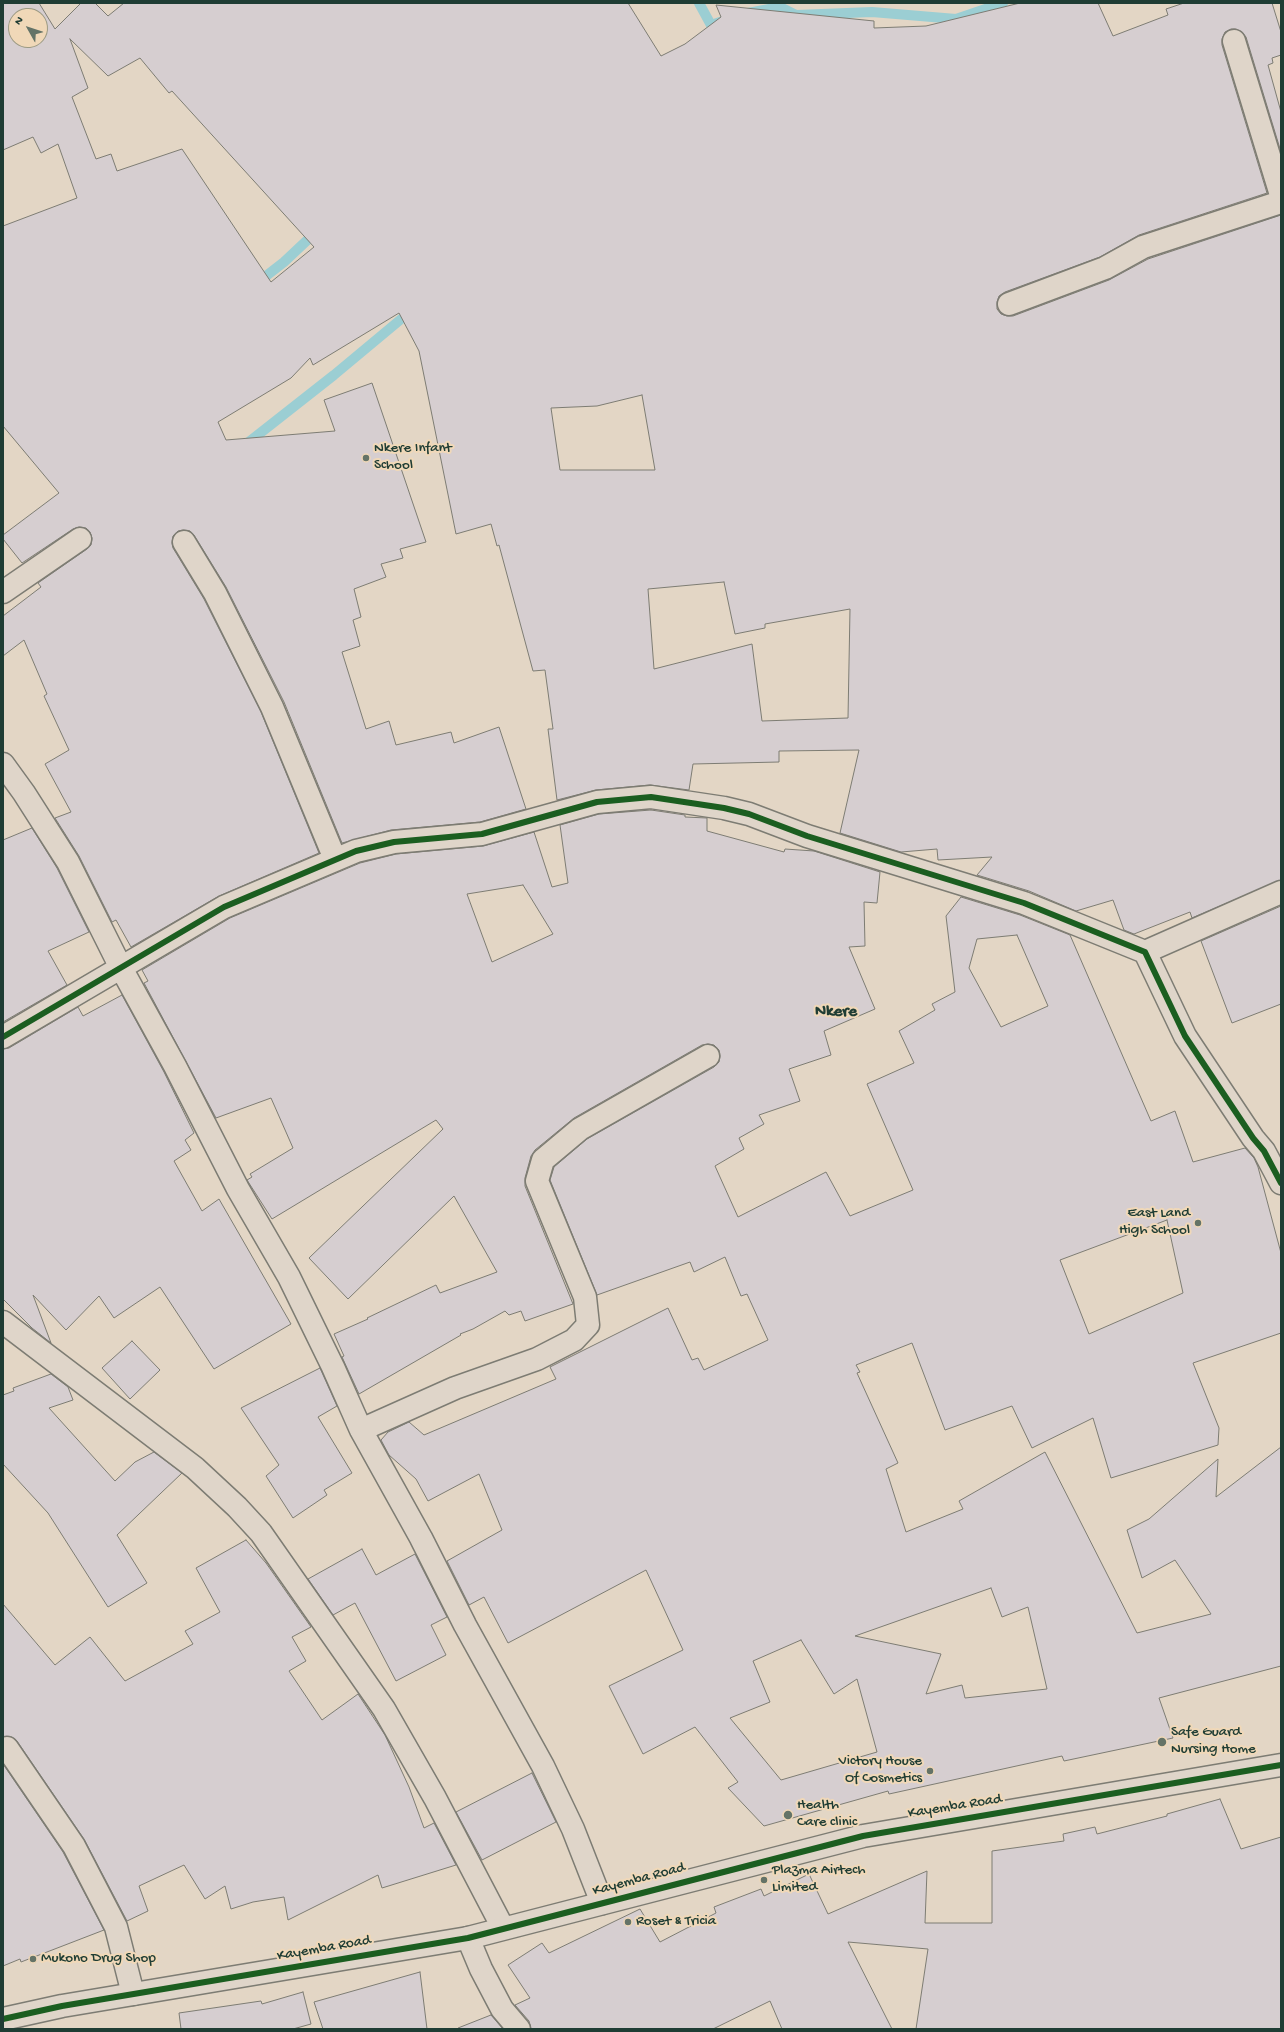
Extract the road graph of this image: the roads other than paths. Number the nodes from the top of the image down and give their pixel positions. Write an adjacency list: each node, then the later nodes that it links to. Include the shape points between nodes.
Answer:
1 (1234, 41): 2 (street)
2 (1281, 195)
3 (1281, 202): 4 (street, via 1143,247 1105,268)
4 (1009, 304)
5 (80, 539): 7 (street)
6 (184, 542): 9 (street, via 215,593 272,707)
7 (3, 592)
8 (3, 764): 12 (street, via 68,862)
9 (335, 859): 11 (street, via 378,845 482,834 597,802 651,797 749,814 807,836 1024,903); 12 (street, via 224,907)
10 (1281, 892): 11 (street)
11 (1145, 952): 15 (street, via 1185,1036 1264,1151)
12 (120, 966): 13 (street); 17 (street, via 238,1189 289,1277)
13 (3, 1037)
14 (708, 1056): 17 (street, via 580,1129 543,1160 537,1181 585,1297 588,1325 574,1340 536,1359 455,1388)
15 (1281, 1183)
16 (3, 1322): 21 (street, via 195,1468 237,1506 261,1533 384,1709)
17 (361, 1430): 20 (street, via 543,1766 573,1829)
18 (7, 1748): 23 (street, via 74,1846 116,1928)
19 (1281, 1765): 20 (street, Kayemba Road, via 863,1836)
20 (602, 1903): 21 (street, Kayemba Road)
21 (503, 1928): 22 (street, Kayemba Road)
22 (468, 1938): 23 (street, Kayemba Road); 25 (street, via 502,2009)
23 (133, 1994): 24 (street, Kayemba Road)
24 (3, 2019)
25 (519, 2029)

